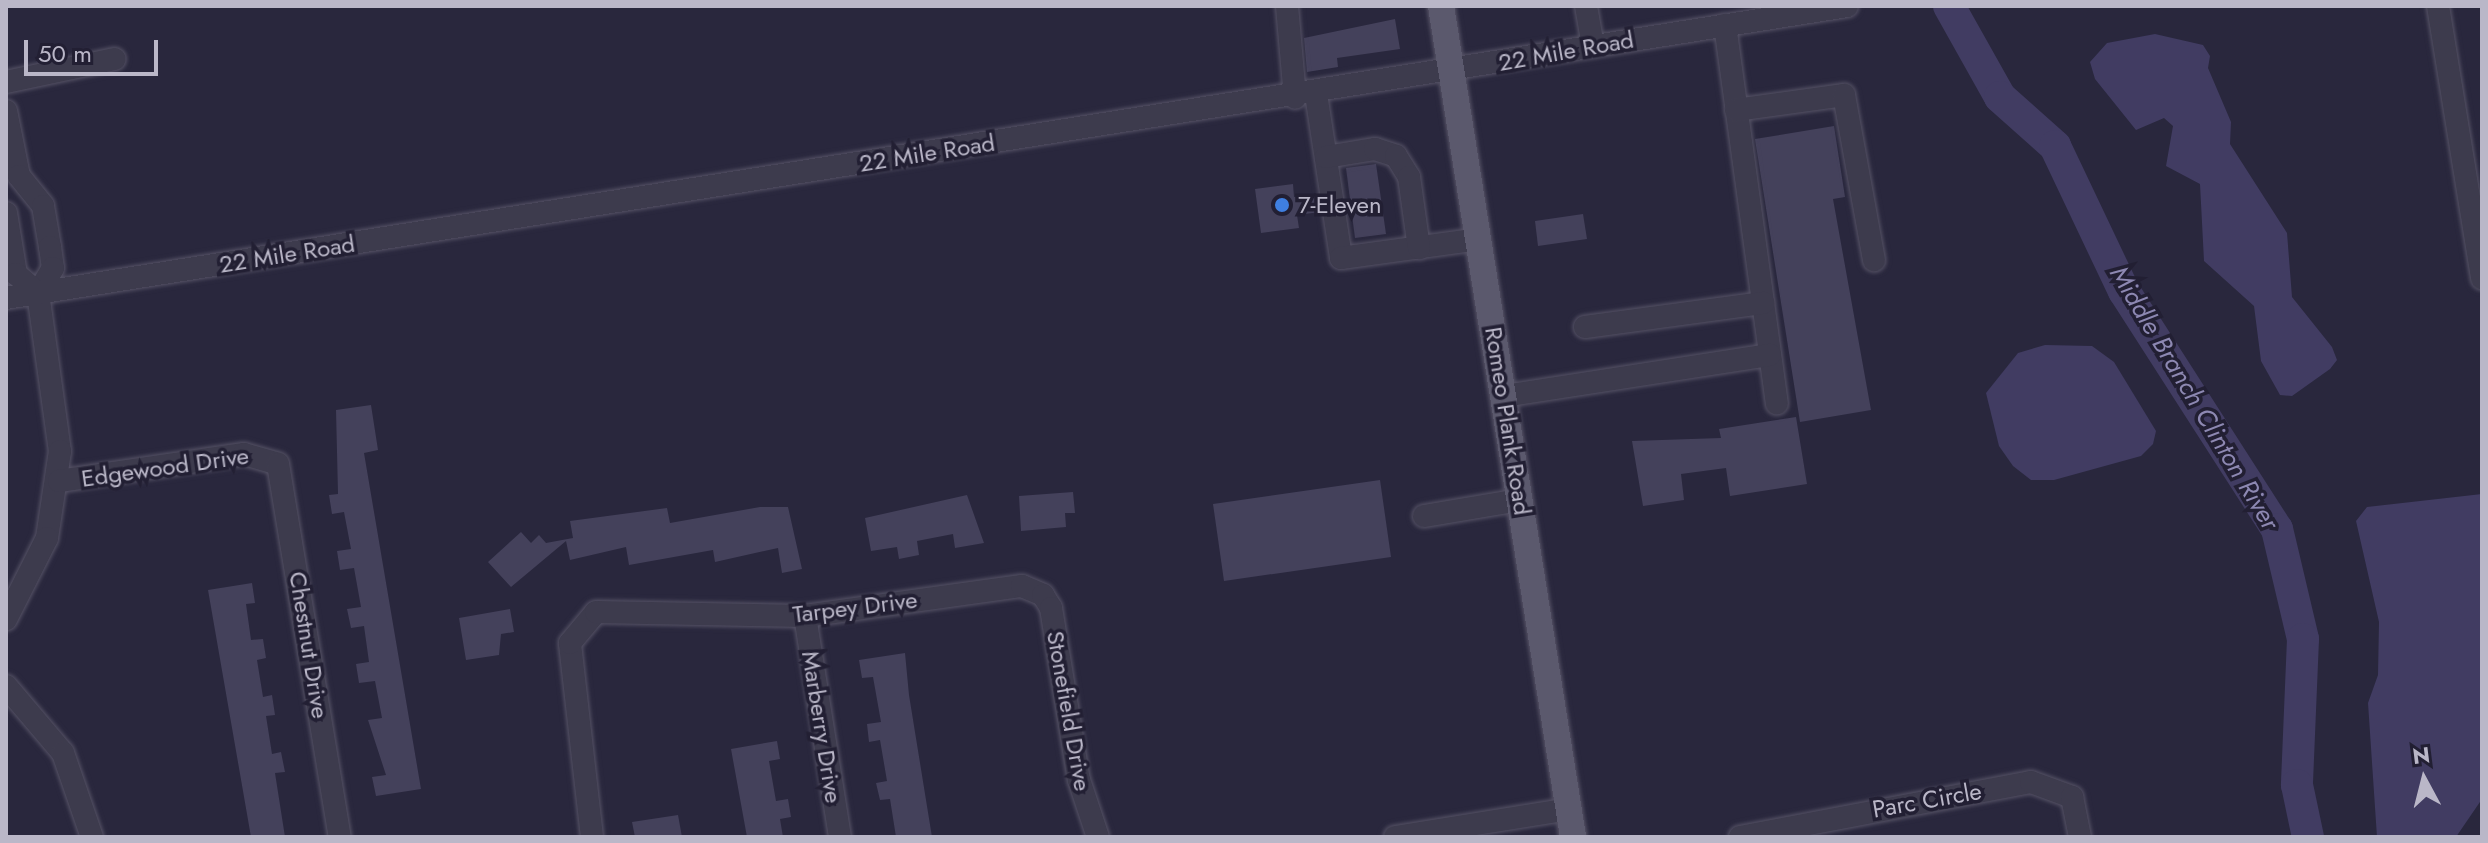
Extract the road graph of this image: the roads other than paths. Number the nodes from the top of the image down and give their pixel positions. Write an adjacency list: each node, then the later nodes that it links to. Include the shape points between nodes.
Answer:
1 (1287, 6): 11 (street)
2 (1441, 6): 9 (main road, Romeo Plank Road)
3 (1586, 6): 7 (street)
4 (2438, 6): 20 (street)
5 (1841, 7): 6 (street, 22 Mile Road)
6 (1725, 25): 7 (street, 22 Mile Road); 12 (street)
7 (1593, 46): 9 (street, 22 Mile Road)
8 (115, 59): 10 (street)
9 (1452, 71): 11 (street, 22 Mile Road); 17 (main road, Romeo Plank Road)
10 (6, 82)
11 (1305, 96): 14 (street); 21 (street, 22 Mile Road)
12 (1736, 110): 19 (street, via 1844,95); 23 (street)
13 (6, 111): 15 (street)
14 (1326, 157): 18 (street, via 1375,149 1396,156 1409,177); 18 (street, via 1341,258)
15 (19, 176): 16 (street); 21 (street, via 43,206 53,268)
16 (6, 211): 21 (street, via 16,274)
17 (1479, 239): 18 (street); 26 (main road, Romeo Plank Road)
18 (1419, 248)
19 (1874, 260)
20 (2482, 278)
21 (38, 293): 22 (street, 22 Mile Road); 29 (street, via 55,391)
22 (6, 298)
23 (1763, 303): 24 (street); 25 (street)
24 (1585, 327)
25 (1770, 355): 26 (street); 27 (street)
26 (1504, 396): 30 (main road, Romeo Plank Road)
27 (1777, 403)
28 (270, 457): 29 (street, Edgewood Drive, via 244,454); 38 (street, Chestnut Drive, via 282,473)
29 (59, 481): 34 (street, via 36,569)
30 (1520, 500): 31 (street); 36 (main road, Romeo Plank Road)
31 (1424, 516)
32 (1034, 589): 33 (street, Tarpey Drive); 41 (street, Stonefield Drive, via 1051,608 1079,780)
33 (805, 616): 39 (street, Tarpey Drive, via 615,610 582,620 570,643 570,673); 40 (street, Marberry Drive)
34 (6, 619)
35 (6, 686): 37 (street, via 63,753)
36 (1569, 809): 42 (street); 43 (main road, Romeo Plank Road)
37 (92, 837)
38 (340, 837)
39 (592, 837)
40 (840, 837)
41 (1098, 837)
42 (1395, 837)
43 (1573, 837)
44 (1740, 837): 45 (street, Parc Circle, via 2031,782 2072,797)
45 (2080, 837)

